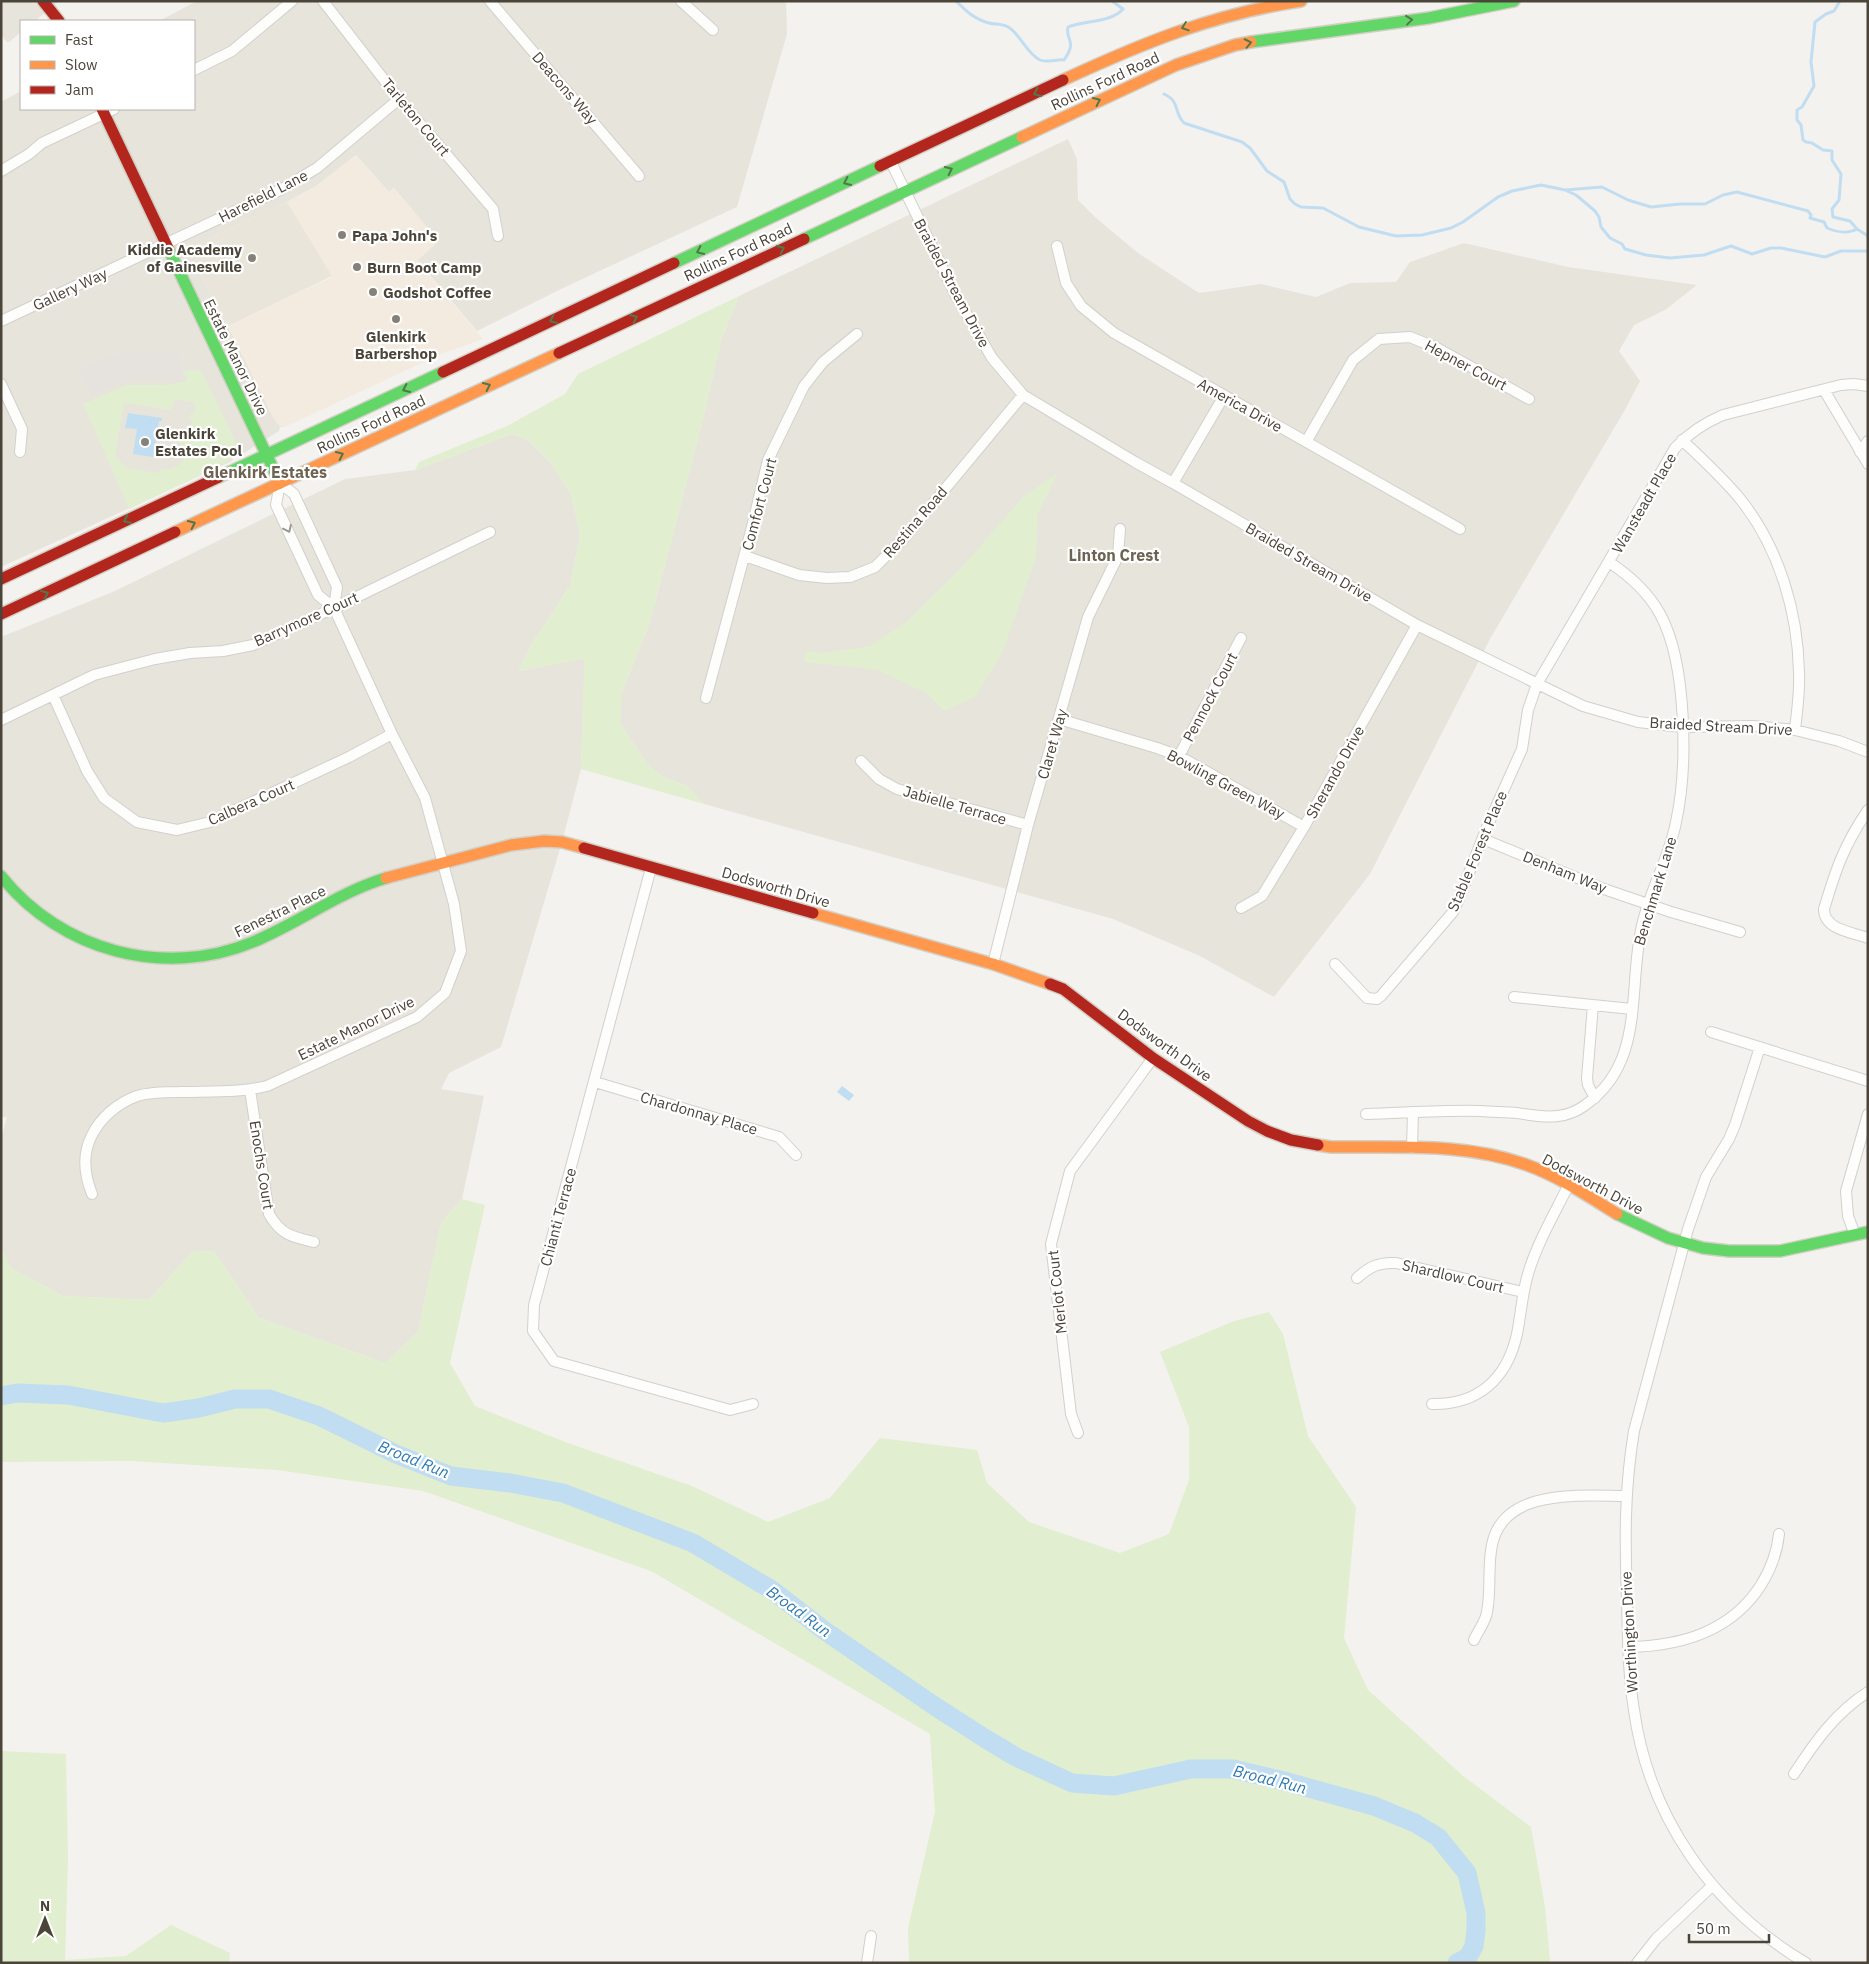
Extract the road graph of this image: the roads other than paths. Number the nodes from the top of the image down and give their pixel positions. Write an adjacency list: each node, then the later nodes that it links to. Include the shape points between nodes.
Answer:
1 (43, 1): 8 (main road)
2 (292, 1): 10 (street, via 232,51)
3 (323, 1): 11 (street, Tarleton Court)
4 (490, 1): 15 (street, Deacons Way)
5 (681, 1): 9 (street)
6 (1300, 1): 13 (main road, Rollins Ford Road, one-way to 13, via 1229,14 1164,34)
7 (1514, 1): 16 (main road, Rollins Ford Road, one-way to 7, via 1176,65 1211,52 1271,38 1429,18)
8 (57, 20)
9 (713, 30)
10 (195, 70)
11 (400, 99): 17 (street, Tarleton Court, via 493,209); 18 (street, Harefield Lane, via 317,168 280,190)
12 (107, 110): 14 (street, via 42,143); 18 (main road, Estate Manor Drive)
13 (891, 162): 16 (street, Braided Stream Drive); 33 (main road, Rollins Ford Road, one-way to 33)
14 (1, 171)
15 (639, 176)
16 (905, 191): 25 (street, Braided Stream Drive, via 954,294 992,358); 35 (main road, Rollins Ford Road, one-way to 16)
17 (498, 236)
18 (165, 244): 20 (street, Gallery Way); 33 (main road, Estate Manor Drive)
19 (1057, 246): 26 (street, America Drive, via 1066,283 1081,306 1114,333)
20 (1, 321)
21 (857, 334): 40 (street, Comfort Court, via 823,362 804,386 768,460)
22 (1, 384): 31 (street, via 22,429)
23 (1868, 386): 24 (street, Wansteadt Place, via 1841,385)
24 (1824, 390): 28 (street, Wansteadt Place, via 1723,415 1708,421); 32 (street)
25 (1023, 395): 36 (street, Braided Stream Drive); 40 (street, Restina Road, via 906,536 874,567 850,577 827,578 799,575)
26 (1224, 396): 30 (street, America Drive); 36 (street)
27 (1529, 400): 30 (street, Hepner Court, via 1437,348 1410,337 1380,339 1354,360)
28 (1682, 440): 41 (street, Wansteadt Place); 53 (street, via 1741,500 1765,537 1779,567 1798,645)
29 (1868, 441): 32 (street)
30 (1306, 442): 38 (street, America Drive)
31 (20, 452)
32 (1860, 452): 34 (street)
33 (267, 454): 35 (main road, Estate Manor Drive); 42 (main road, Rollins Ford Road, one-way to 42)
34 (1868, 464)
35 (280, 483): 43 (street, Estate Manor Drive, via 294,494 337,587); 43 (street, Estate Manor Drive, one-way to 43, via 276,505 318,595); 44 (main road, Rollins Ford Road, one-way to 35)
36 (1173, 483): 45 (street, Braided Stream Drive)
37 (1120, 529): 50 (street, Claret Way, via 1118,556 1088,617)
38 (1460, 529)
39 (490, 532): 43 (street, Barrymore Court)
40 (744, 556): 49 (street, Comfort Court)
41 (1609, 562): 47 (street, Wansteadt Place); 52 (street, Benchmark Lane, via 1649,596 1666,624 1678,674)
42 (1, 579)
43 (334, 608): 48 (street, Barrymore Court, via 252,644 224,651 155,659 94,676); 54 (street, Estate Manor Drive)
44 (1, 614)
45 (1416, 625): 47 (street, Braided Stream Drive); 60 (street, Sherando Drive)
46 (1241, 638): 56 (street, Pennock Court)
47 (1537, 684): 52 (street, Braided Stream Drive, via 1610,715); 61 (street, Stable Forest Place, via 1528,710 1522,749)
48 (53, 695): 51 (street, Barrymore Court); 54 (street, Calbera Court, via 104,798 137,822 177,830 210,822)
49 (706, 698)
50 (1059, 719): 56 (street, Bowling Green Way); 59 (street, Claret Way)
51 (1, 720)
52 (1682, 727): 53 (street, Braided Stream Drive, via 1754,726); 65 (street, Benchmark Lane, via 1682,790 1676,823)
53 (1795, 730): 55 (street, Braided Stream Drive)
54 (392, 734): 62 (street, Estate Manor Drive, via 425,798)
55 (1868, 752)
56 (1179, 756): 60 (street, Bowling Green Way)
57 (861, 761): 59 (street, Jabielle Terrace, via 897,789)
58 (1868, 810): 68 (street, via 1841,855 1824,915 1832,926)
59 (1028, 825): 69 (street, Claret Way)
60 (1304, 827): 66 (street, Sherando Drive, via 1262,896)
61 (1483, 839): 65 (street, Denham Way); 70 (street, Stable Forest Place, via 1453,912 1382,996 1372,1000 1367,998)
62 (443, 864): 63 (main road, Dodsworth Drive, via 494,848 540,840 562,842); 64 (main road, Fenestra Place, via 365,885 276,933 237,949 193,958 166,959 94,945 66,932 38,914); 79 (street, Estate Manor Drive, via 454,904 461,951 444,993 417,1017 281,1082)
63 (651, 868): 69 (main road, Dodsworth Drive); 78 (street, Chianti Terrace)
64 (1, 876)
65 (1649, 904): 67 (street, Denham Way); 73 (street, Benchmark Lane, via 1637,950)
66 (1241, 908)
67 (1740, 932)
68 (1868, 938)
69 (993, 964): 76 (main road, Dodsworth Drive, via 1063,989)
70 (1335, 964)
71 (1514, 997): 72 (street)
72 (1593, 1005): 73 (street); 80 (street, via 1587,1078)
73 (1632, 1009): 80 (street, Benchmark Lane, via 1624,1054)
74 (1711, 1032): 75 (street)
75 (1760, 1047): 77 (street); 91 (street, Worthington Drive, via 1735,1125 1706,1177)
76 (1153, 1058): 84 (main road, Dodsworth Drive, via 1248,1121 1275,1134 1331,1147); 96 (street, Merlot Court, via 1070,1171 1051,1244 1071,1414)
77 (1868, 1081)
78 (595, 1082): 85 (street, Chardonnay Place, via 779,1137); 94 (street, Chianti Terrace, via 534,1305 533,1332 554,1361 730,1410)
79 (250, 1090): 87 (street, Estate Manor Drive, via 138,1096 107,1113 88,1142 85,1157 86,1178); 90 (street, Enochs Court, via 270,1214 276,1226 287,1234)
80 (1595, 1098): 81 (street, Benchmark Lane, via 1559,1116 1471,1111)
81 (1413, 1112): 82 (street, Benchmark Lane); 84 (street)
82 (1366, 1114)
83 (1868, 1114): 89 (street, via 1846,1190 1848,1216)
84 (1412, 1148): 86 (main road, Dodsworth Drive, via 1452,1149 1500,1157)
85 (796, 1155)
86 (1569, 1184): 91 (main road, Dodsworth Drive, via 1629,1221); 93 (street, via 1535,1255)
87 (92, 1194)
88 (1868, 1232): 89 (main road, Dodsworth Drive)
89 (1855, 1235): 91 (main road, Dodsworth Drive, via 1800,1248 1754,1252)
90 (314, 1242)
91 (1684, 1243): 97 (street, Worthington Drive, via 1634,1431)
92 (1357, 1278): 93 (street, Shardlow Court, via 1375,1265 1396,1263)
93 (1523, 1292): 95 (street, via 1513,1349 1497,1378 1488,1388 1461,1402)
94 (754, 1404)
95 (1432, 1404)
96 (1078, 1433)
97 (1625, 1496): 99 (street, via 1547,1498 1508,1517 1493,1539 1487,1614); 100 (street, Worthington Drive)
98 (1779, 1534): 100 (street, via 1778,1548 1767,1576 1733,1617 1704,1634 1684,1641)
99 (1474, 1640)
100 (1628, 1647): 103 (street, Worthington Drive, via 1634,1712 1653,1785 1682,1844)
101 (1868, 1692): 102 (street, via 1828,1727)
102 (1794, 1774)
103 (1712, 1886): 106 (street, via 1656,1939); 107 (street, Worthington Drive, via 1745,1920)
104 (871, 1936): 105 (street)
105 (867, 1963)
106 (1638, 1963)
107 (1806, 1963)

